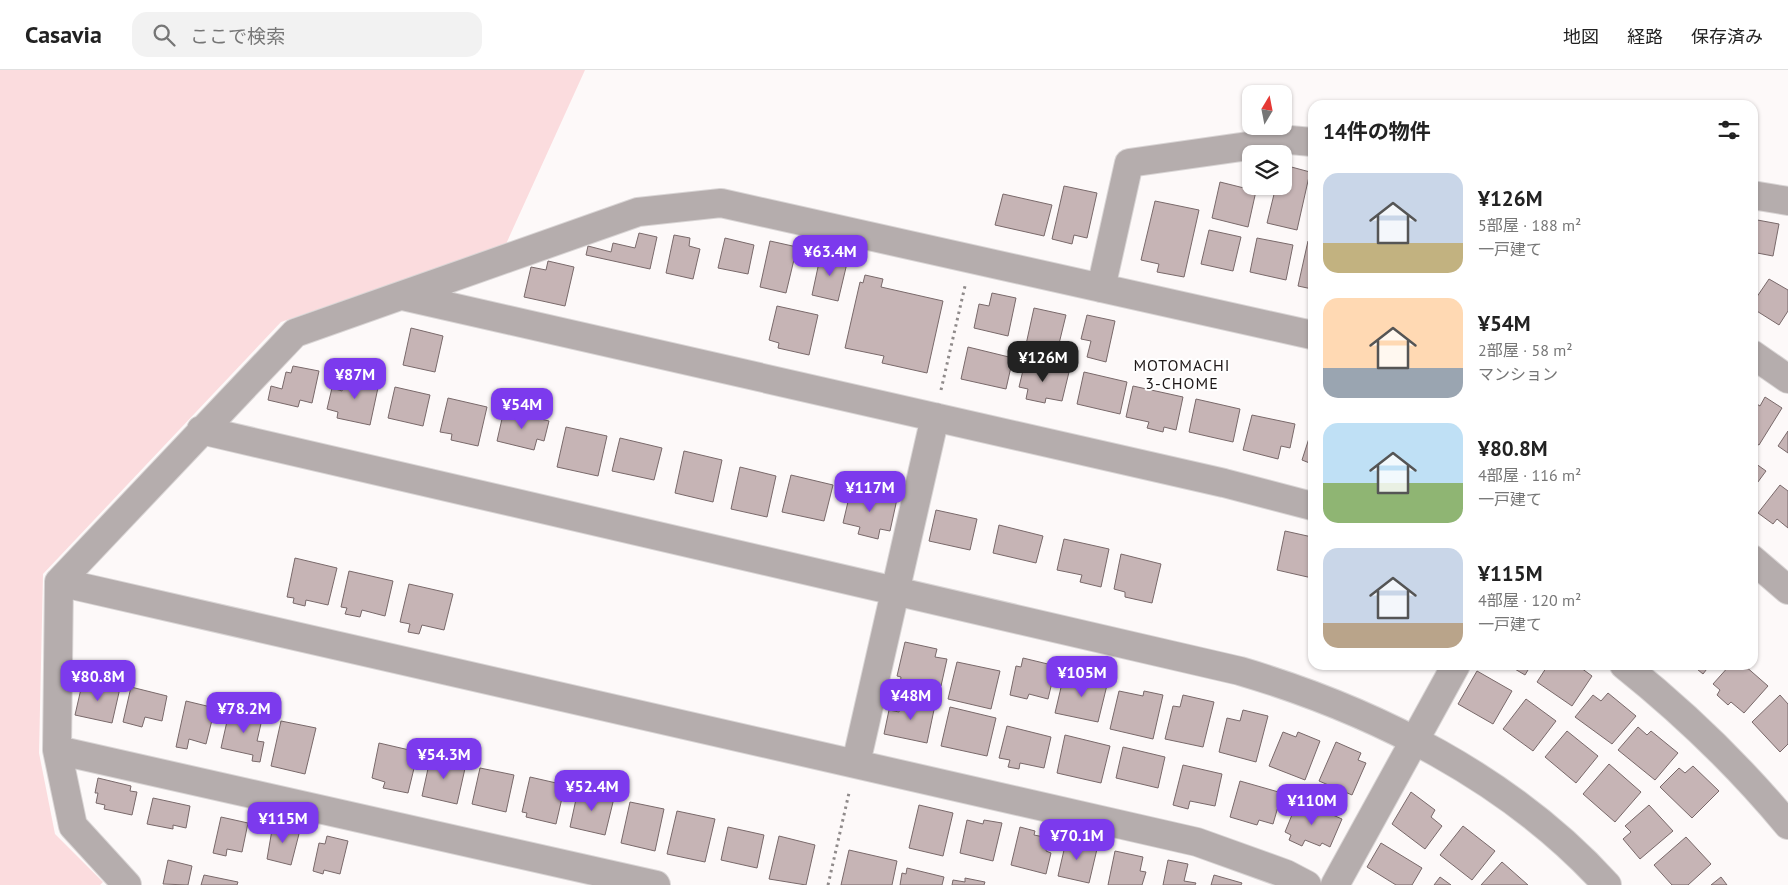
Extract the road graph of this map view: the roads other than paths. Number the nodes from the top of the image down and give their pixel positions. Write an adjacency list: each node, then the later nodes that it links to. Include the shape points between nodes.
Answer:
1 (1308, 142): 4 (street, via 1290,140 1129,163)
2 (1758, 196): 3 (street)
3 (1788, 201)
4 (1101, 288): 5 (street, via 721,203 638,212); 6 (street)
5 (403, 296): 9 (street); 10 (street, via 295,334)
6 (1308, 334)
7 (1758, 358): 8 (street)
8 (1788, 379)
9 (935, 417): 11 (street); 15 (street)
10 (202, 430): 13 (street); 15 (street)
11 (1308, 505)
12 (1758, 564): 14 (street)
13 (59, 582): 19 (street); 20 (street)
14 (1788, 590)
15 (895, 591): 18 (street, via 1240,671 1331,701); 20 (street)
16 (1453, 670): 18 (street)
17 (1630, 670): 21 (street, via 1726,755)
18 (1415, 741): 25 (street); 26 (street, via 1480,779 1519,807 1555,835)
19 (57, 750): 22 (street, via 73,826); 23 (street)
20 (856, 763): 24 (street, via 1197,842 1286,874)
21 (1788, 825)
22 (127, 885)
23 (656, 885)
24 (1307, 885)
25 (1335, 885)
26 (1607, 885)

